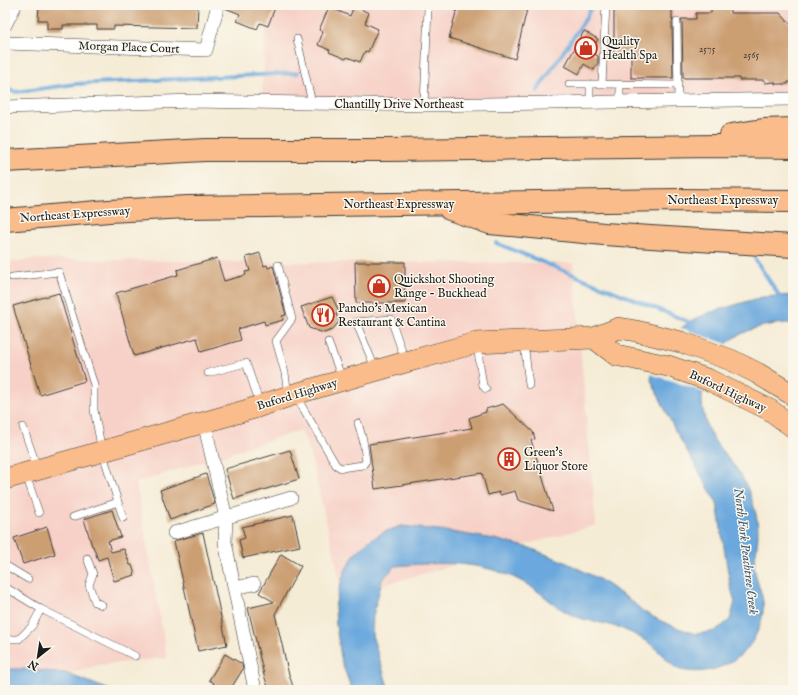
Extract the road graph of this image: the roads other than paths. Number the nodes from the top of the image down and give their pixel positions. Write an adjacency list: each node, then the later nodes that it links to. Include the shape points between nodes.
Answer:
1 (15, 5): 6 (street)
2 (218, 5): 8 (street, Morgan Place Court, via 206,50)
3 (430, 5): 19 (lane)
4 (606, 5): 11 (lane)
5 (677, 22): 13 (lane)
6 (5, 25)
7 (296, 39): 17 (lane)
8 (5, 43)
9 (569, 84): 10 (lane)
10 (590, 84): 11 (lane); 18 (lane)
11 (602, 84): 12 (lane)
12 (620, 85): 13 (lane); 16 (lane)
13 (678, 85): 15 (lane)
14 (793, 99): 15 (street, Chantilly Drive Northeast)
15 (678, 101): 16 (street, Chantilly Drive Northeast)
16 (620, 102): 18 (street, Chantilly Drive Northeast)
17 (312, 103): 19 (street, Chantilly Drive Northeast); 20 (street, Chantilly Drive Northeast, via 194,101)
18 (590, 103): 19 (street, Chantilly Drive Northeast)
19 (424, 105)
20 (5, 107)
21 (793, 129): 22 (highway, via 763,130)
22 (666, 146): 23 (highway); 24 (highway, via 205,150)
23 (793, 147)
24 (5, 161)
25 (793, 201): 26 (highway, Northeast Expressway)
26 (435, 204): 27 (highway, Northeast Expressway, via 188,207); 28 (highway, via 490,223 604,234)
27 (5, 220)
28 (793, 246)
29 (278, 265): 42 (lane, via 292,319 276,341)
30 (12, 277): 48 (lane, via 59,272 94,385 94,410)
31 (594, 338): 32 (main road, Buford Highway); 41 (main road, Buford Highway, via 619,328 664,337 731,360); 47 (main road, Buford Highway, via 616,355 688,372 732,390 770,410)
32 (524, 340): 34 (main road, Buford Highway); 39 (lane)
33 (328, 342): 38 (lane)
34 (476, 343): 35 (main road, Buford Highway); 40 (lane, via 483,386)
35 (406, 362): 36 (main road, Buford Highway); 36 (lane, via 391,319 356,322)
36 (376, 370): 38 (main road, Buford Highway)
37 (208, 373): 43 (lane, via 246,363)
38 (343, 380): 42 (main road, Buford Highway)
39 (529, 385)
40 (486, 389)
41 (788, 391)
42 (292, 395): 43 (main road, Buford Highway); 45 (lane, via 336,465 341,468 363,465 366,461)
43 (260, 406): 44 (main road, Buford Highway)
44 (204, 422): 48 (main road, Buford Highway); 56 (street)
45 (358, 423)
46 (23, 426): 49 (lane)
47 (793, 427)
48 (102, 450): 49 (main road, Buford Highway); 52 (lane)
49 (32, 471): 50 (main road, Buford Highway); 53 (lane)
50 (5, 479)
51 (291, 498): 56 (street)
52 (118, 502): 54 (lane); 55 (lane)
53 (39, 512)
54 (72, 517)
55 (123, 518)
56 (226, 518): 57 (street); 63 (street, via 225,542)
57 (174, 534)
58 (87, 558): 64 (lane, via 93,574 89,585 95,602)
59 (5, 565): 60 (lane)
60 (28, 579)
61 (254, 584): 63 (street)
62 (5, 587): 65 (lane)
63 (234, 588): 68 (street)
64 (102, 606)
65 (40, 608): 66 (lane, via 32,626 19,639); 67 (lane)
66 (5, 639)
67 (135, 656)
68 (256, 690)

